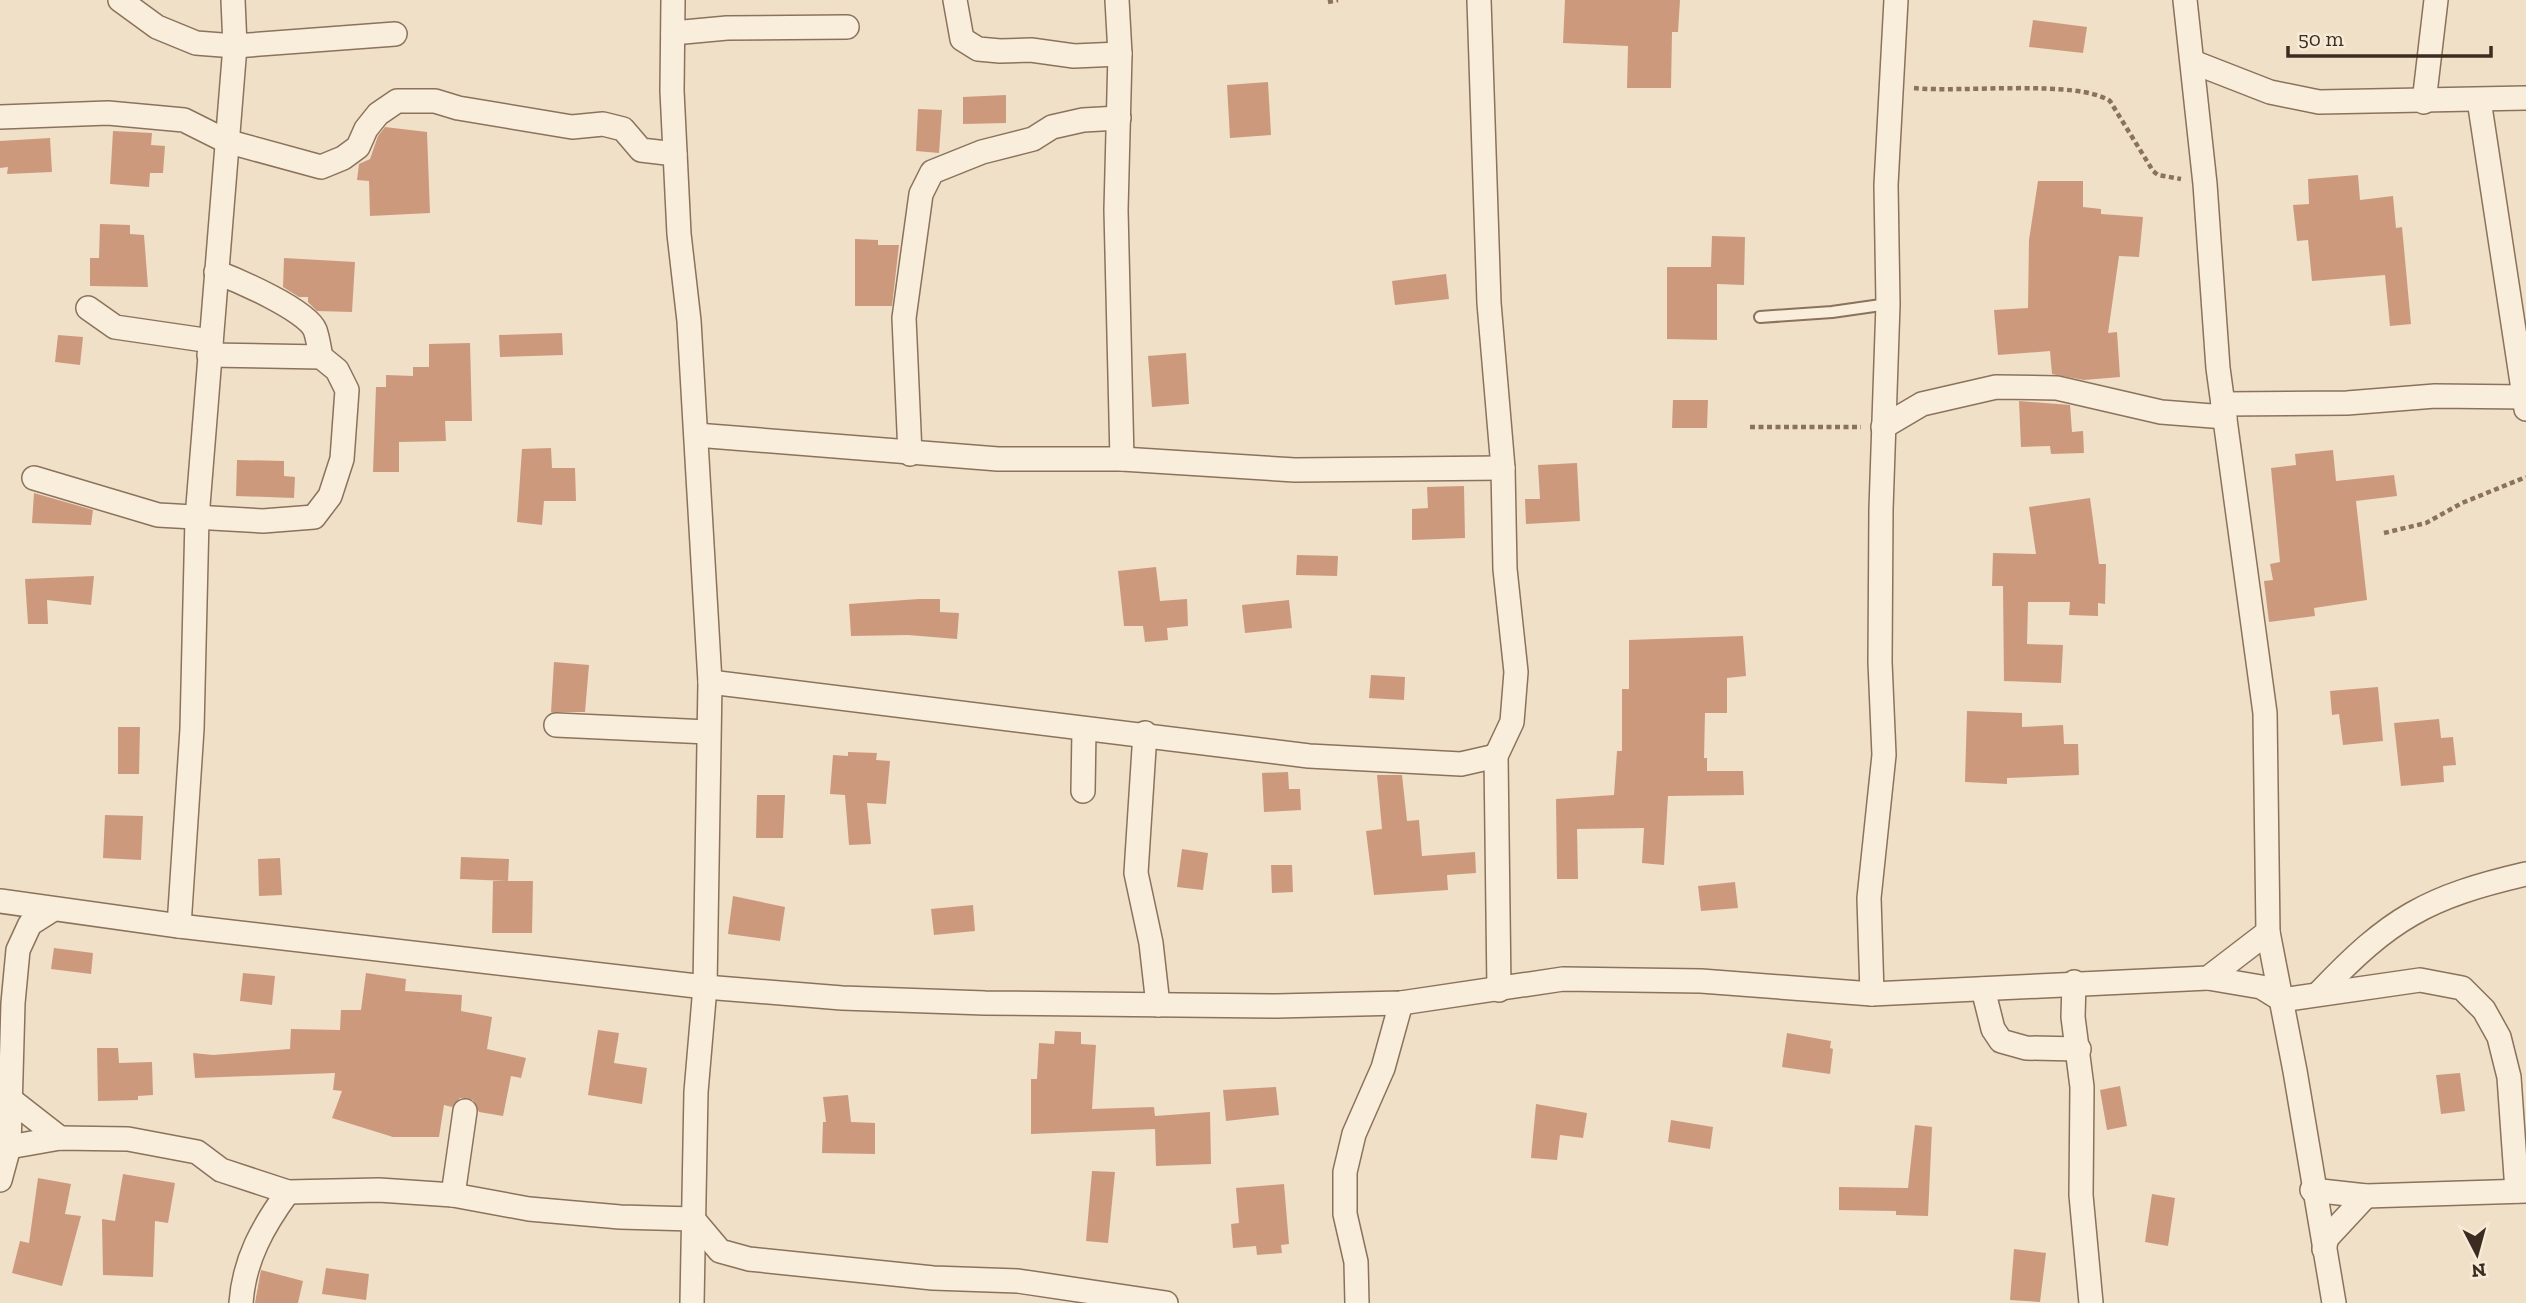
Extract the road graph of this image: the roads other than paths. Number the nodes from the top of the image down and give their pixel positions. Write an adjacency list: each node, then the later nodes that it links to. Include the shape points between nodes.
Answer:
1 (120, 0): 13 (street, via 148,22 196,43)
2 (233, 0): 13 (street)
3 (673, 0): 11 (street)
4 (955, 0): 14 (street, via 962,39 978,48 1074,56)
5 (1117, 0): 14 (street)
6 (1479, 0): 35 (street, via 1489,303)
7 (1896, 0): 24 (street, via 1886,185)
8 (2185, 0): 15 (street)
9 (2437, 0): 18 (street)
10 (847, 27): 11 (street)
11 (673, 33): 22 (street)
12 (396, 34): 13 (street)
13 (235, 46): 21 (street)
14 (1120, 54): 20 (street)
15 (2193, 62): 18 (street, via 2291,99); 30 (street)
16 (2526, 98): 17 (street)
17 (2479, 100): 18 (street); 29 (street)
18 (2424, 102)
19 (0, 117): 21 (street, via 159,116 184,120)
20 (1119, 118): 33 (street, via 1052,127 1033,139 932,172 921,194 904,318); 34 (street, via 1116,210)
21 (226, 141): 22 (street, via 321,167 358,147 378,114 397,101 435,101 572,127 603,124 623,129 640,150); 23 (street)
22 (675, 154): 32 (street)
23 (216, 272): 27 (street); 28 (street, via 306,319 314,328)
24 (1888, 304): 26 (lane); 31 (street)
25 (88, 308): 27 (street, via 116,327)
26 (1760, 317)
27 (210, 348): 28 (street); 37 (street)
28 (321, 357): 37 (street, via 337,370 347,390 346,425 342,459 330,496 314,517 263,521)
29 (2525, 401): 30 (street, via 2435,396)
30 (2224, 411): 31 (street, via 2161,412 2057,388 1996,387 1922,404); 49 (street, via 2264,713)
31 (1883, 427): 56 (street, via 1880,663 1884,755 1869,898)
32 (696, 435): 33 (street); 38 (street)
33 (910, 454): 34 (street)
34 (1122, 459): 35 (street, via 1295,470)
35 (1503, 467): 43 (street, via 1516,672 1511,722)
36 (34, 478): 37 (street, via 158,515)
37 (197, 518): 48 (street, via 192,729)
38 (710, 682): 40 (street); 41 (street)
39 (556, 725): 41 (street)
40 (1084, 730): 42 (street); 44 (street)
41 (708, 732): 52 (street)
42 (1145, 733): 43 (street, via 1309,756 1461,764); 59 (street, via 1136,873)
43 (1496, 756): 54 (street)
44 (1083, 791)
45 (2526, 874): 55 (street, via 2462,889 2415,910 2362,948)
46 (0, 901): 47 (street)
47 (52, 910): 48 (street); 61 (street, via 30,924 18,950)
48 (179, 926): 52 (street)
49 (2268, 932): 50 (street); 57 (street)
50 (2208, 978): 51 (street); 57 (street, via 2261,988)
51 (2074, 982): 53 (street); 60 (street, via 2073,1017)
52 (705, 987): 59 (street, via 842,998); 71 (street, via 695,1092)
53 (1983, 989): 56 (street); 60 (street, via 1993,1029 2001,1041 2026,1048)
54 (1499, 990): 56 (street, via 1563,979 1701,981); 58 (street)
55 (2320, 992): 57 (street); 67 (street, via 2420,980 2462,988 2484,1010 2499,1037)
56 (1872, 994)
57 (2282, 1000): 66 (street)
58 (1401, 1003): 59 (street); 77 (street, via 1345,1172 1345,1214 1356,1262)
59 (1158, 1005)
60 (2079, 1049): 78 (street, via 2081,1195)
61 (10, 1099): 63 (street); 64 (street)
62 (465, 1111): 69 (street)
63 (60, 1138): 64 (street); 68 (street, via 108,1137 197,1152 221,1170)
64 (9, 1147): 65 (street)
65 (0, 1180)
66 (2312, 1189): 70 (street); 72 (street)
67 (2521, 1191): 70 (street)
68 (288, 1192): 69 (street, via 379,1190); 74 (street, via 255,1243 243,1278)
69 (453, 1195): 71 (street, via 529,1209)
70 (2366, 1196): 72 (street, via 2328,1238)
71 (693, 1219): 73 (street, via 720,1251 749,1259 933,1278 1018,1281); 75 (street)
72 (2324, 1249): 79 (street)
73 (1101, 1299): 76 (street)
74 (241, 1303)
75 (692, 1303)
76 (1166, 1303)
77 (1357, 1303)
78 (2091, 1303)
79 (2334, 1303)

